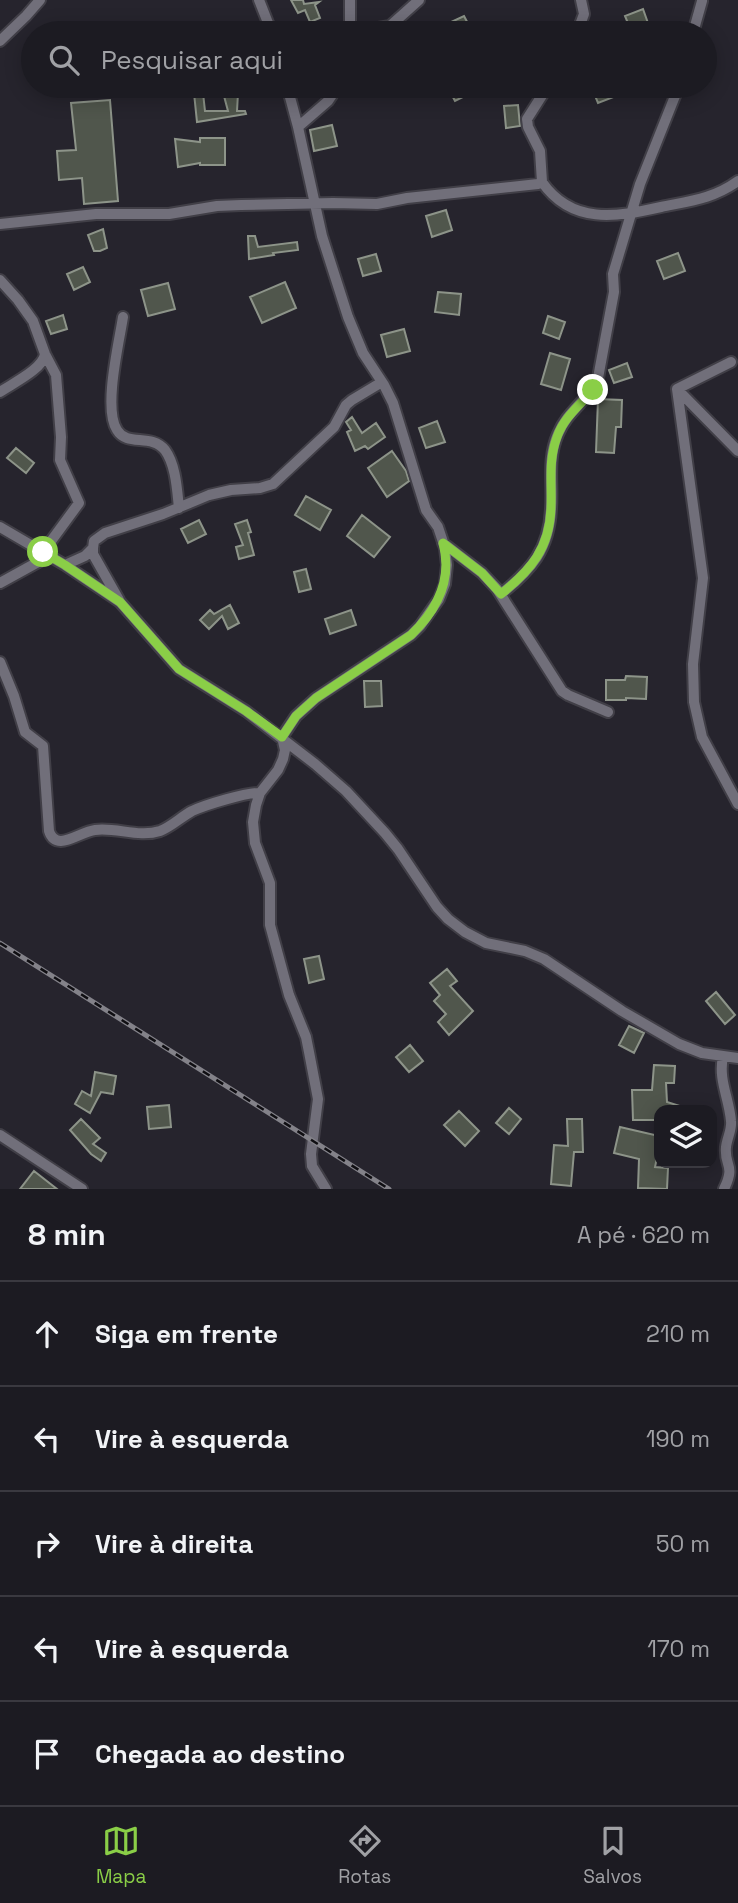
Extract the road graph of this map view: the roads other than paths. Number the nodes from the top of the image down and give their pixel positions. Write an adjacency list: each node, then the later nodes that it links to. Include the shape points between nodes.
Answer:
1 (40, 0): 13 (street)
2 (259, 0): 8 (street)
3 (350, 0): 9 (street)
4 (419, 0): 10 (street)
5 (581, 0): 11 (street)
6 (715, 0): 7 (street)
7 (701, 1): 12 (street)
8 (267, 21)
9 (350, 21)
10 (396, 21)
11 (582, 21)
12 (697, 21)
13 (0, 41)
14 (290, 98): 18 (street)
15 (330, 98): 18 (street)
16 (540, 98): 20 (street, via 527,119 540,151)
17 (675, 98): 22 (street)
18 (298, 127): 21 (street)
19 (738, 181): 22 (street, via 703,199)
20 (542, 182): 21 (street, via 377,204); 22 (street, via 561,203 577,209 608,216)
21 (314, 203): 23 (street, via 217,206 169,215 96,214); 28 (street, via 348,317)
22 (631, 214): 39 (street, via 613,274 614,292 598,378 557,435 551,458 547,536 525,575)
23 (0, 224)
24 (0, 280): 26 (street, via 33,321)
25 (123, 317): 32 (street, via 111,396 114,424 122,436 153,441 167,453)
26 (45, 354): 30 (street, via 38,367); 36 (street, via 58,382 60,463 79,503)
27 (732, 362): 29 (street)
28 (382, 382): 32 (street, via 346,405 334,427 273,484 218,492); 34 (street, via 426,510)
29 (677, 389): 31 (street); 46 (street, via 704,578 693,664 694,702 702,737)
30 (0, 392)
31 (738, 451)
32 (180, 508): 35 (street, via 105,533 94,541)
33 (0, 527): 36 (street)
34 (443, 543): 39 (street); 44 (street, via 445,584 420,626 316,698)
35 (93, 548): 37 (street); 40 (street)
36 (46, 554): 37 (street); 38 (street)
37 (65, 565): 40 (street)
38 (0, 583)
39 (501, 594): 43 (street, via 562,691)
40 (120, 602): 44 (street, via 179,669)
41 (0, 662): 42 (street)
42 (6, 689): 45 (street, via 25,732 43,746 49,831 56,841 99,829 157,832 202,807)
43 (608, 712)
44 (282, 737): 45 (street, via 284,759); 47 (street, via 346,791 398,849 437,907 465,932 485,943 544,959 679,1044)
45 (260, 793): 51 (street, via 253,822 255,843 270,883 275,943 306,1037 318,1099 312,1166)
46 (738, 804)
47 (723, 1056): 48 (street); 52 (street, via 721,1079 731,1129 726,1148 730,1174)
48 (738, 1058)
49 (0, 1135): 50 (street)
50 (82, 1189)
51 (326, 1189)
52 (724, 1189)

